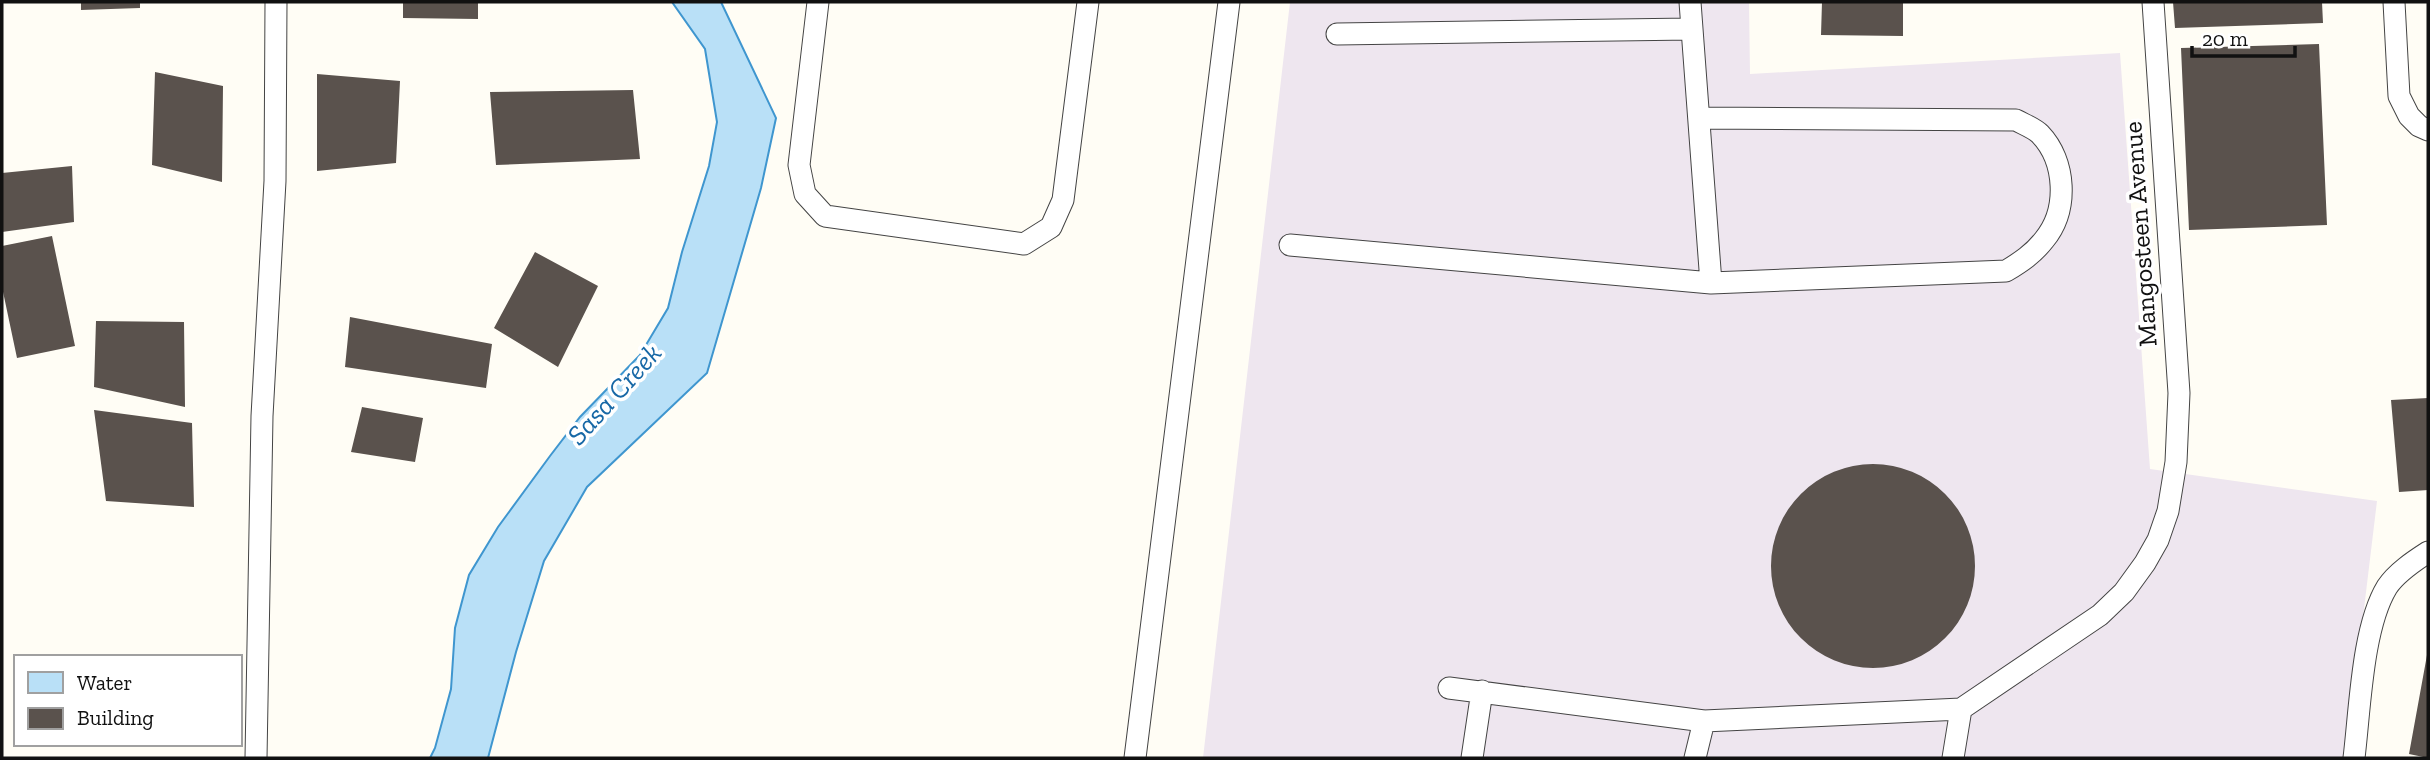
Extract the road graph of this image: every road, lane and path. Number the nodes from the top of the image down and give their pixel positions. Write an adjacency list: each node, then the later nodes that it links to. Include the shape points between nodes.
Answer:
1 (276, 2): 19 (lane, via 275,181 262,416)
2 (818, 2): 3 (lane, via 799,165 805,194 825,216 1024,244 1051,227 1063,200)
3 (1088, 2)
4 (1229, 2): 20 (lane)
5 (1690, 2): 8 (lane)
6 (2153, 2): 17 (lane, Mangosteen Avenue, via 2179,393 2168,511 2145,563 2100,615)
7 (2394, 2): 11 (lane, via 2399,96 2409,116)
8 (1690, 29): 9 (lane); 10 (lane)
9 (1337, 34)
10 (1699, 117): 13 (lane); 13 (lane, via 2016,120 2038,132 2056,155 2062,180 2058,212 2047,238 2028,258 2006,271)
11 (2428, 130)
12 (1290, 245): 13 (lane)
13 (1711, 283)
14 (2428, 552): 24 (lane, via 2388,585 2378,607 2370,632)
15 (1449, 688): 16 (lane)
16 (1482, 691): 18 (lane); 21 (lane)
17 (1961, 709): 18 (lane); 23 (lane)
18 (1704, 722): 22 (lane)
19 (256, 758)
20 (1135, 758)
21 (1472, 758)
22 (1695, 758)
23 (1953, 758)
24 (2354, 758)

